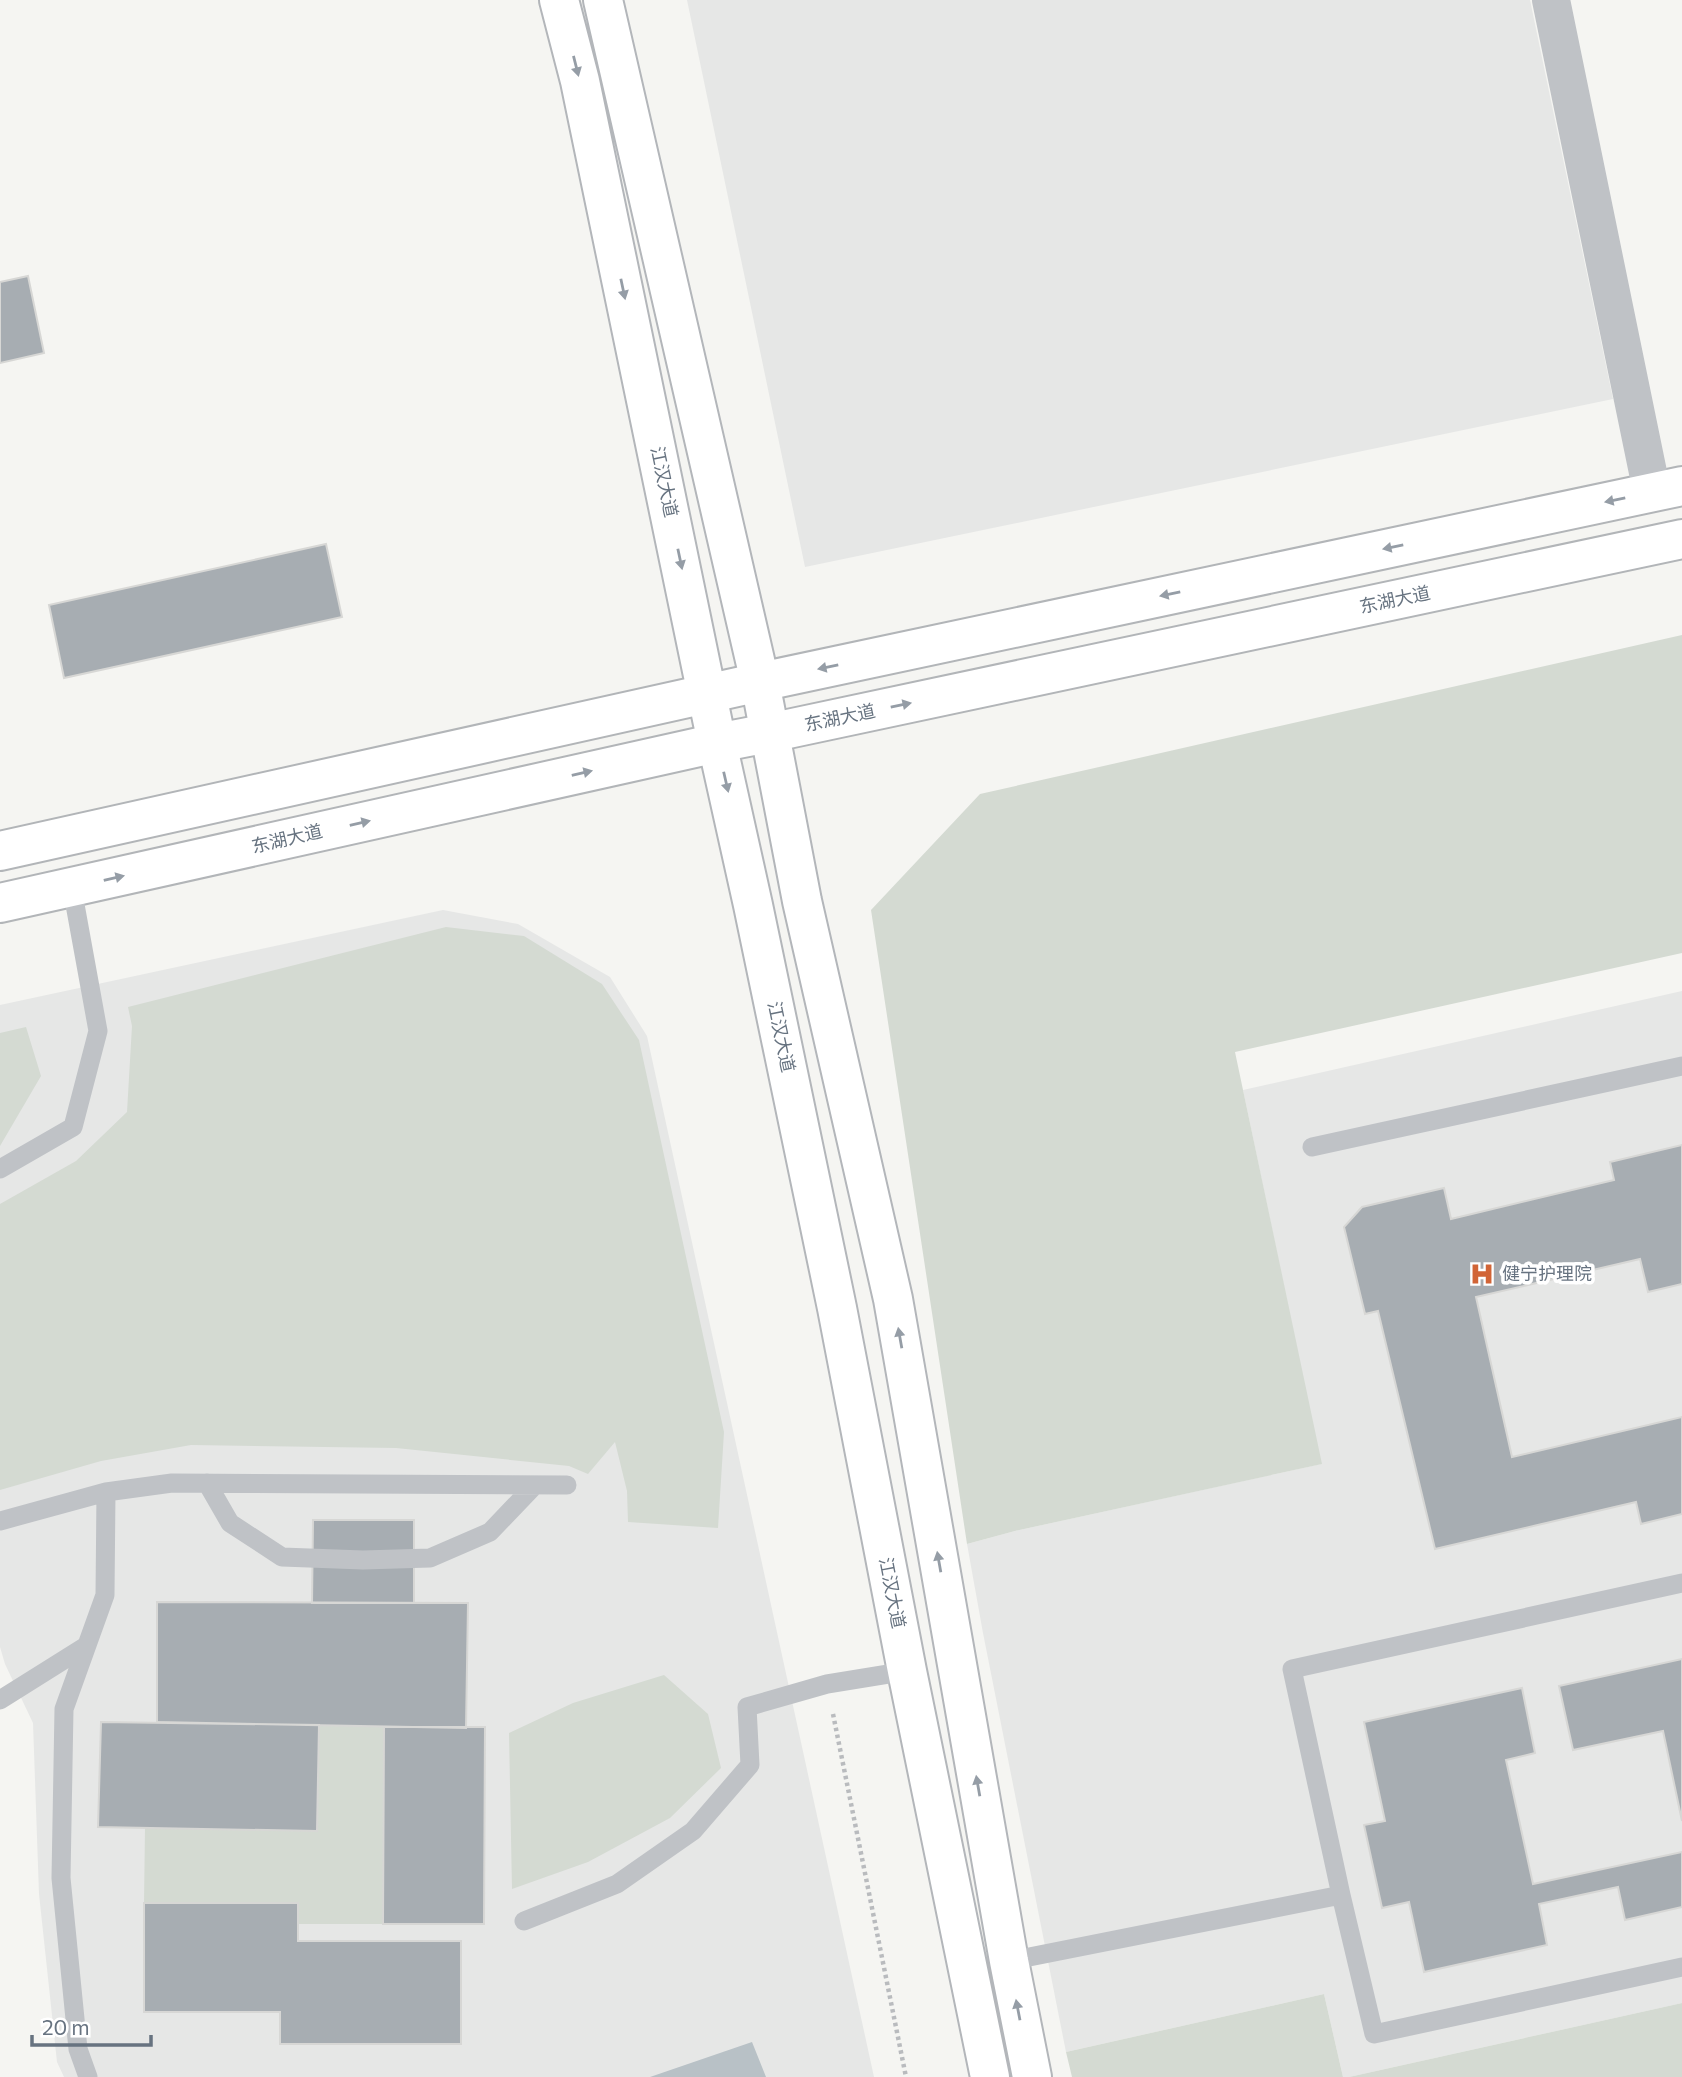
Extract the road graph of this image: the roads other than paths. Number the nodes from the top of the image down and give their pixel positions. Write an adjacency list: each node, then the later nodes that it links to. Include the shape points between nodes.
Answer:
1 (559, 0): 7 (main road, 江汉大道, one-way to 7, via 580,80)
2 (603, 0): 6 (main road)
3 (1551, 0): 4 (street)
4 (1667, 489): 6 (main road, one-way to 6)
5 (1682, 538): 8 (main road, 东湖大道, one-way to 5)
6 (760, 682): 7 (main road); 8 (main road)
7 (708, 694): 9 (main road, 江汉大道); 10 (main road)
8 (769, 733): 9 (main road, 东湖大道); 27 (main road, one-way to 8, via 893,1299 802,901)
9 (717, 743): 11 (main road, 东湖大道, one-way to 9); 23 (main road, 江汉大道, one-way to 23, via 837,1308)
10 (0, 851)
11 (72, 888): 12 (main road, 东湖大道); 15 (lane, via 97,1031 73,1127)
12 (0, 904)
13 (1682, 1066): 14 (lane)
14 (1312, 1146)
15 (0, 1169)
16 (207, 1483): 17 (lane); 17 (lane, via 230,1523 282,1557 363,1560 430,1558 490,1532); 19 (lane)
17 (535, 1485): 18 (lane)
18 (567, 1485)
19 (106, 1492): 20 (lane); 22 (lane, via 105,1595)
20 (0, 1521)
21 (1682, 1583): 25 (lane, via 1292,1669)
22 (86, 1646): 24 (lane); 29 (lane, via 64,1709 61,1878 78,2049)
23 (907, 1671): 26 (lane, via 827,1684 747,1707 750,1765 693,1831 617,1884); 30 (main road, 江汉大道)
24 (0, 1700)
25 (1341, 1895): 27 (lane); 28 (lane, via 1374,2034)
26 (524, 1921)
27 (1009, 1961): 31 (main road, one-way to 27)
28 (1682, 1967)
29 (88, 2077)
30 (990, 2077)
31 (1032, 2077)

